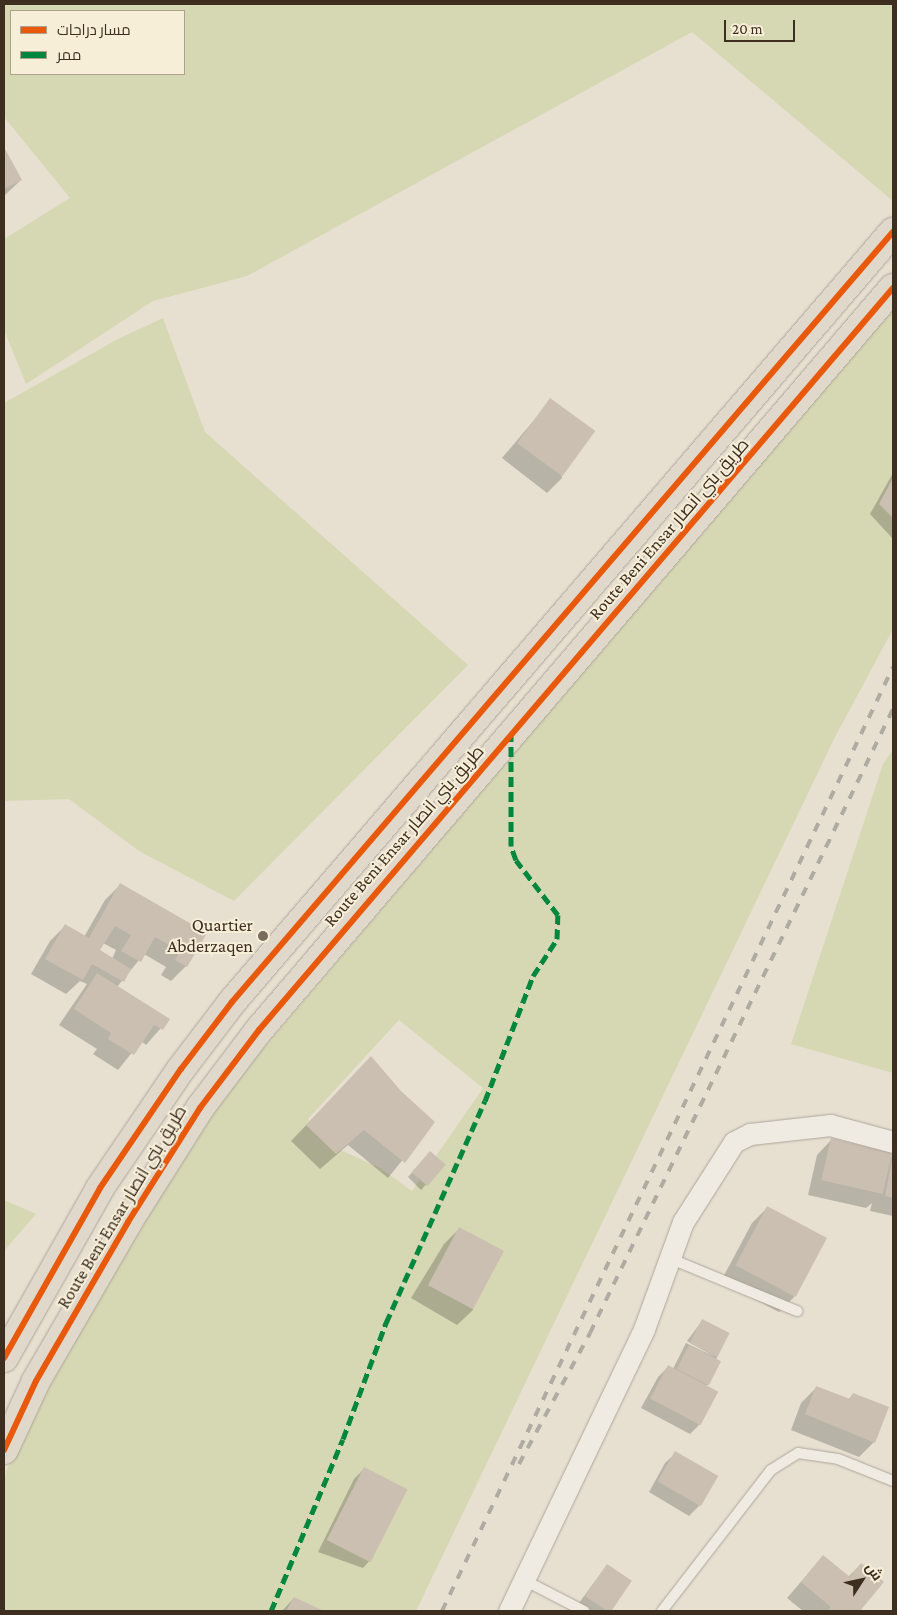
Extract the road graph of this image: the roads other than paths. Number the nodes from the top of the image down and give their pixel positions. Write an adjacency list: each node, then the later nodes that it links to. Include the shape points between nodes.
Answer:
1 (893, 232): 6 (highway, Route Beni Ensar طريق بني انصار, via 232,1002 180,1069 100,1188)
2 (893, 288): 7 (highway, Route Beni Ensar طريق بني انصار, via 259,1030 200,1108 128,1222 36,1381)
3 (893, 1142): 4 (street, via 830,1125 750,1134 734,1142 702,1188 683,1222)
4 (669, 1258): 5 (lane); 9 (street, via 644,1329)
5 (797, 1311)
6 (4, 1358)
7 (4, 1450)
8 (893, 1481): 12 (lane, via 838,1459 798,1453 770,1470)
9 (524, 1580): 10 (street); 11 (lane)
10 (509, 1611)
11 (584, 1611)
12 (662, 1611)

